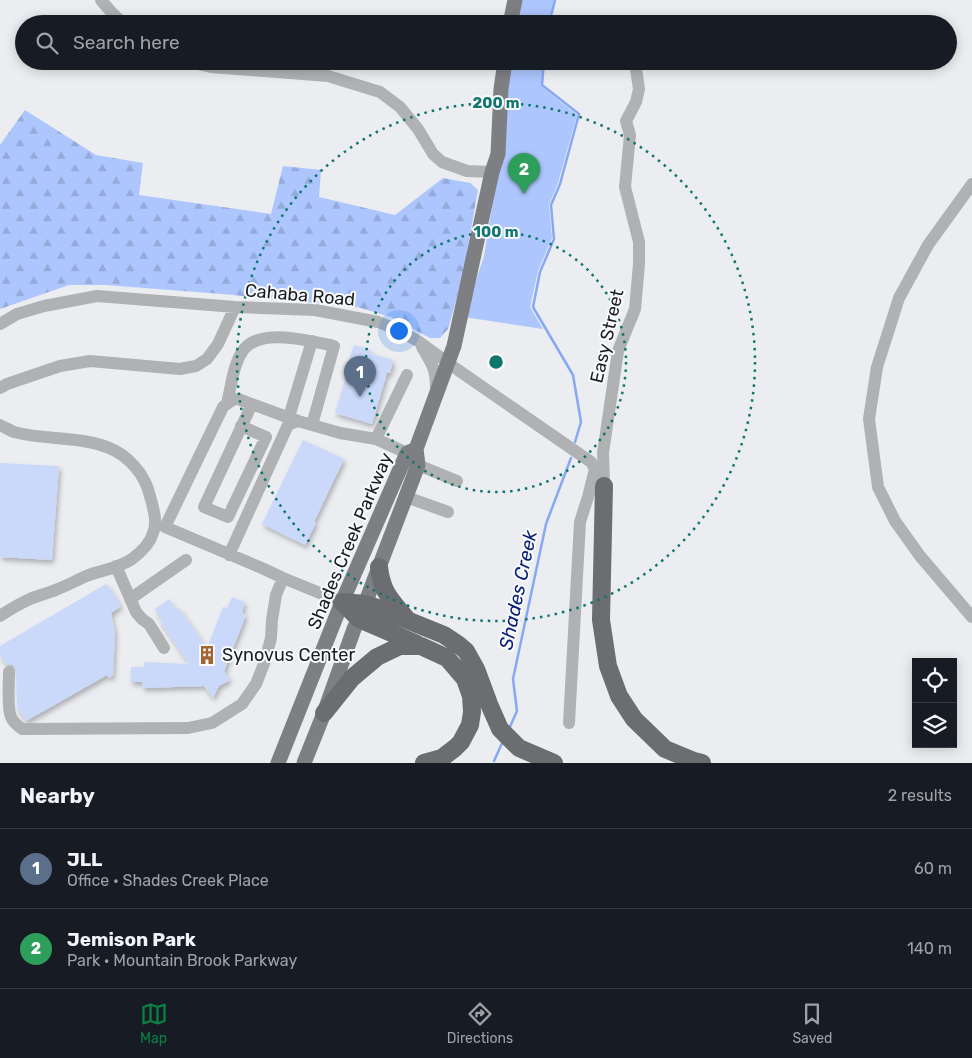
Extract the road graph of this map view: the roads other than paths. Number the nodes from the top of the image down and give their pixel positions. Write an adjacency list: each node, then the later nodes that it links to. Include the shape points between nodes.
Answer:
1 (101, 0): 3 (street)
2 (515, 0): 4 (main road)
3 (114, 15)
4 (512, 15)
5 (250, 70): 8 (street, via 328,76 380,92 400,107 442,162 467,171)
6 (504, 70): 8 (main road, Shades Creek Parkway, via 498,154)
7 (636, 70): 29 (street, Easy Street, via 639,89 626,121 630,135 625,187 639,242 639,264 635,309 618,351 602,453)
8 (492, 172): 14 (main road, Shades Creek Parkway)
9 (972, 184): 44 (street, via 928,245 900,298 877,367 869,419 878,487 895,521)
10 (235, 307): 11 (street, Cahaba Road, via 97,296 44,306); 13 (street, Cahaba Road, via 315,310 378,322); 16 (street, via 218,344 207,359 196,366 180,369 90,361 60,366)
11 (0, 324)
12 (312, 341): 18 (street, via 265,338 251,342 236,364); 20 (street); 22 (street, via 334,346)
13 (418, 341): 14 (street, Cahaba Road); 17 (street, via 436,374)
14 (448, 362): 17 (main road, Shades Creek Parkway); 27 (street, Cahaba Road, via 591,462)
15 (407, 375): 24 (street)
16 (0, 388)
17 (436, 396): 25 (main road, Shades Creek Parkway)
18 (227, 404): 19 (street, via 238,399); 34 (street)
19 (252, 404): 20 (street); 23 (street)
20 (294, 419): 22 (street); 35 (street, via 288,425)
21 (0, 425): 34 (street, via 12,431 84,441 120,454 140,472 150,493 155,518)
22 (312, 425): 24 (street)
23 (241, 426): 23 (street, via 204,507 228,517 266,437)
24 (376, 440): 25 (street)
25 (411, 451): 26 (main road, Shades Creek Parkway); 41 (main road, Shades Creek Parkway)
26 (418, 465): 28 (street); 30 (main road, Shades Creek Parkway)
27 (595, 469): 29 (street, Cahaba Road); 31 (street)
28 (456, 481)
29 (604, 486): 32 (highway)
30 (406, 497): 33 (street); 38 (main road, Shades Creek Parkway)
31 (588, 497): 32 (street, via 594,506); 50 (street, via 580,522)
32 (604, 510): 55 (highway, via 601,620 608,666 619,696 634,719 665,749)
33 (448, 512)
34 (165, 528): 35 (street); 37 (street, via 154,532 142,550 130,560)
35 (229, 555): 39 (street)
36 (186, 560): 40 (street)
37 (116, 566): 40 (street); 43 (street, via 30,599)
38 (380, 567): 42 (main road, Shades Creek Parkway); 45 (highway, via 384,589)
39 (282, 578): 41 (street); 48 (street, via 276,595 271,638 256,684 242,704 212,722 188,728 22,729 9,712)
40 (130, 599): 47 (street)
41 (342, 602): 42 (highway); 51 (main road, Shades Creek Parkway)
42 (362, 611): 45 (highway); 46 (highway); 49 (main road, Shades Creek Parkway)
43 (0, 616)
44 (972, 617)
45 (406, 619): 54 (highway, via 459,644 476,670 500,729 519,748)
46 (422, 646): 49 (highway, via 400,646 377,657 352,678); 53 (highway, via 447,658 465,679 472,696 470,725 461,742 442,758)
47 (164, 648)
48 (9, 672)
49 (324, 713): 52 (main road, Shades Creek Parkway)
50 (569, 723)
51 (278, 763)
52 (304, 763)
53 (424, 763)
54 (554, 763)
55 (702, 763)

